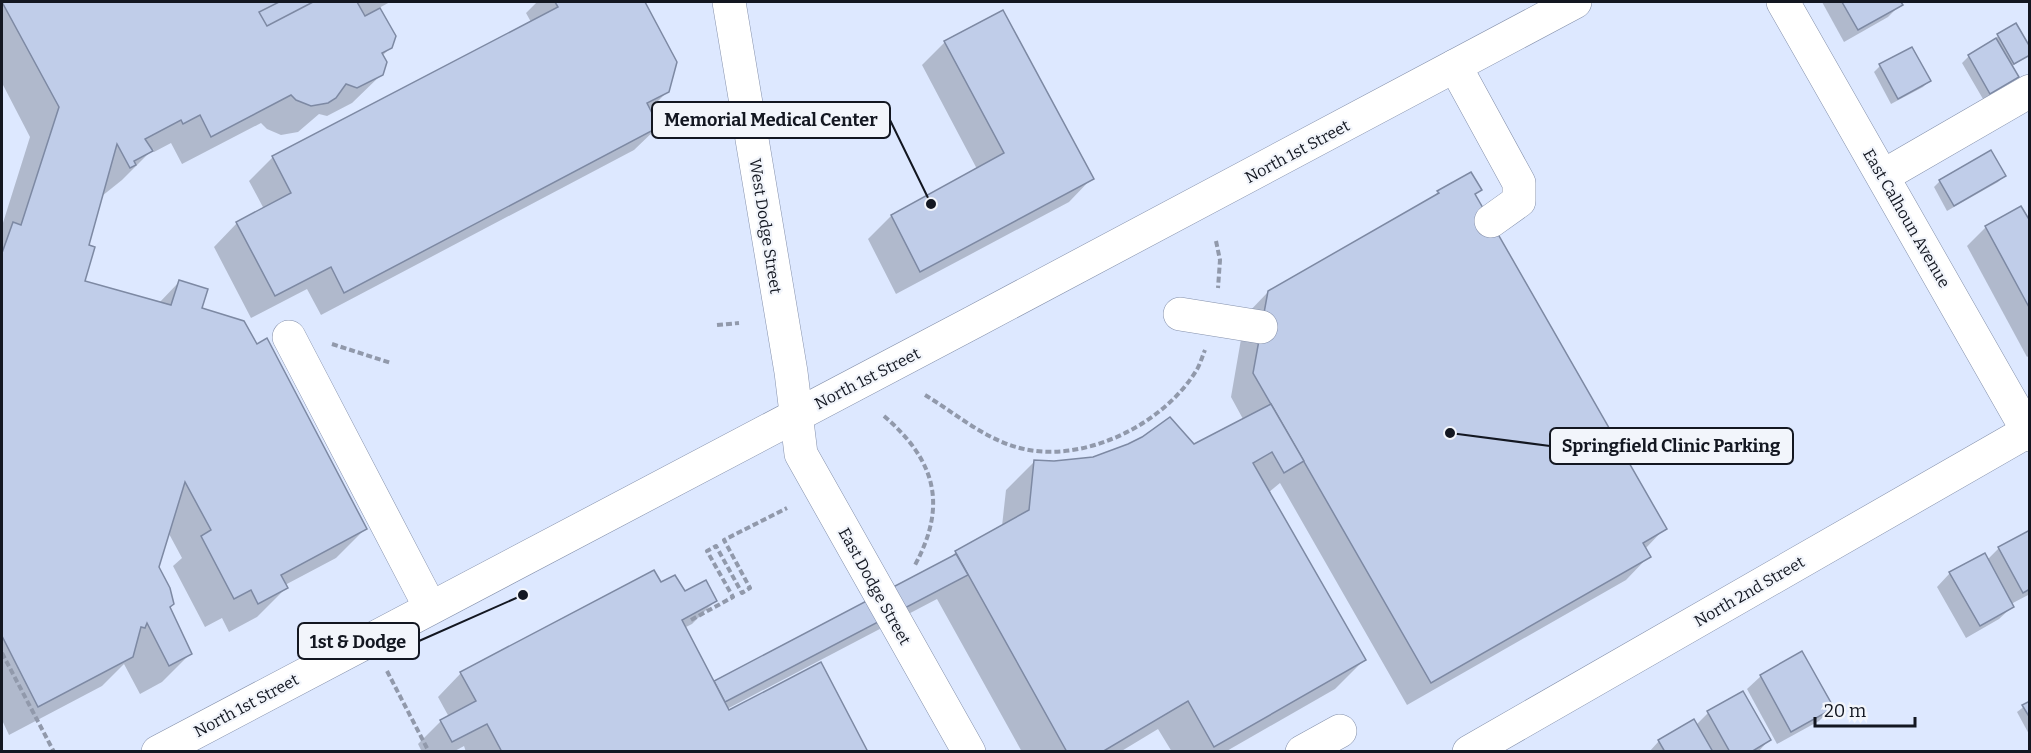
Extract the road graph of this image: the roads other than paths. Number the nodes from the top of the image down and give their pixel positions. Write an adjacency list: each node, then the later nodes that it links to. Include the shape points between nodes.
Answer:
1 (729, 2): 11 (street, West Dodge Street)
2 (1575, 2): 4 (street, North 1st Street)
3 (1783, 2): 6 (street, East Calhoun Avenue)
4 (1455, 66): 7 (street, via 1519,183 1519,201); 11 (street, North 1st Street)
5 (2030, 91): 6 (street)
6 (1883, 176): 12 (street, East Calhoun Avenue)
7 (1491, 221)
8 (1180, 314): 9 (street)
9 (1261, 327)
10 (289, 338): 13 (street)
11 (796, 415): 13 (street, North 1st Street); 16 (street, East Dodge Street, via 801,454)
12 (2029, 432): 18 (street, North 2nd Street)
13 (430, 607): 15 (street, North 1st Street)
14 (1340, 731): 17 (street)
15 (158, 752)
16 (969, 752)
17 (1302, 752)
18 (1469, 752)

